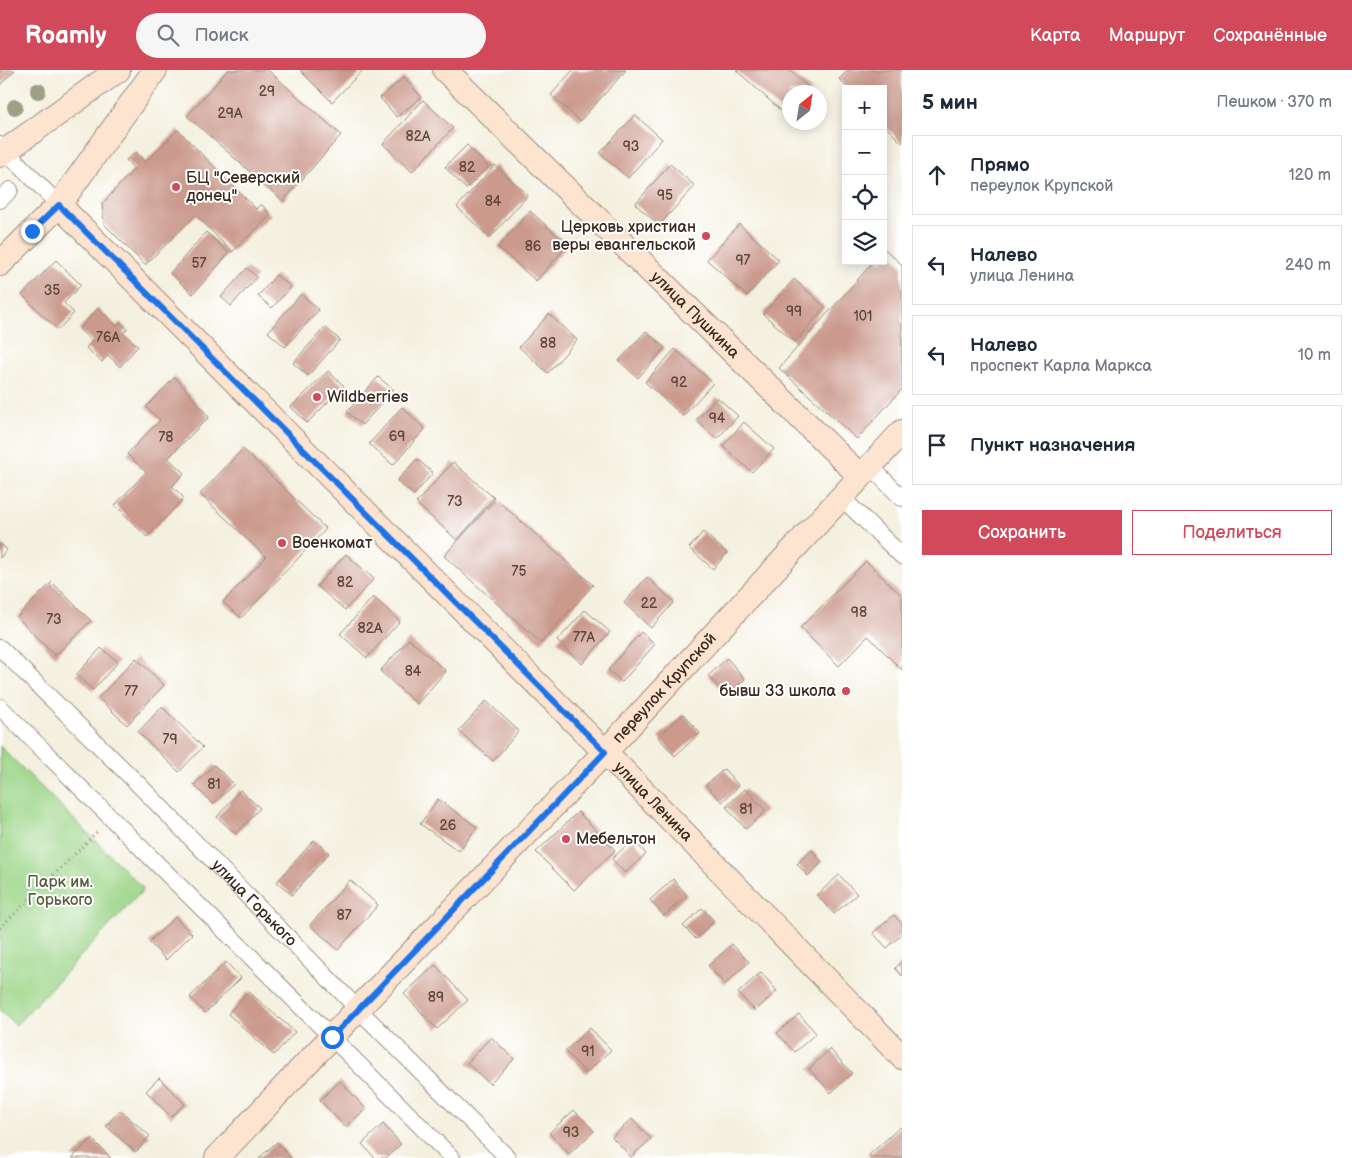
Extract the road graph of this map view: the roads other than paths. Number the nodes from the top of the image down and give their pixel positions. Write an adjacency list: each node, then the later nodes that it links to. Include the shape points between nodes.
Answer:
1 (118, 70): 4 (street)
2 (155, 70): 5 (street)
3 (445, 70): 8 (street, улица Пушкина)
4 (2, 150): 5 (street, улица Ленина)
5 (59, 205): 6 (street); 14 (street, улица Ленина)
6 (0, 264)
7 (902, 432): 8 (street, переулок Крупской)
8 (865, 471): 9 (street, переулок Крупской); 10 (street, улица Пушкина)
9 (841, 497): 11 (street); 14 (street, переулок Крупской)
10 (902, 498)
11 (902, 556)
12 (0, 648): 15 (street, улица Горького)
13 (0, 707): 16 (street)
14 (605, 752): 15 (street, переулок Крупской); 17 (street, улица Ленина)
15 (358, 1009): 16 (street, переулок Крупской); 20 (street, улица Горького)
16 (332, 1037): 18 (street, переулок Крупской); 19 (street)
17 (902, 1057)
18 (217, 1158)
19 (452, 1158)
20 (508, 1158)

